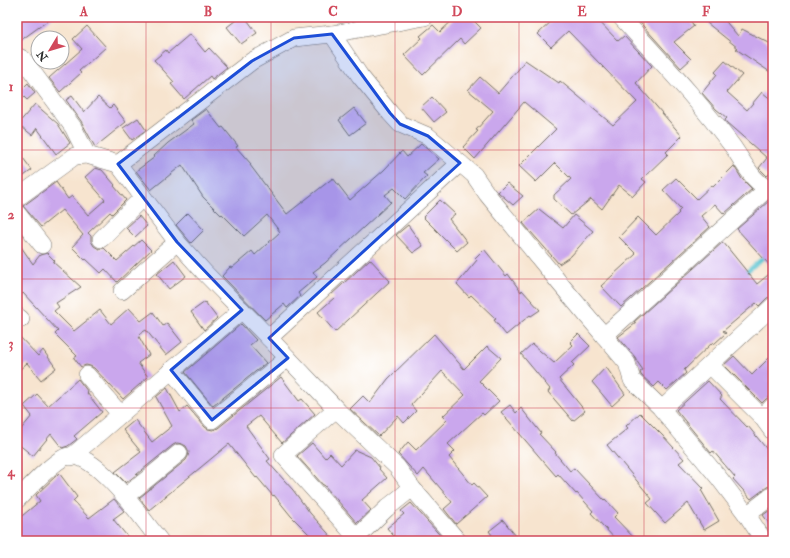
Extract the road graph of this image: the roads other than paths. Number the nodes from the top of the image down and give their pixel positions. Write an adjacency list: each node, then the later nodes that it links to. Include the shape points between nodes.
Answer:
1 (425, 17): 3 (street)
2 (622, 17): 8 (street, via 688,91 752,175)
3 (332, 34): 6 (street, via 360,76 400,124 428,136); 7 (street, via 294,38 252,61)
4 (17, 56): 5 (street, via 23,59 73,127)
5 (87, 156): 7 (street); 10 (street, via 75,156)
6 (460, 163): 18 (street, via 474,175); 19 (street)
7 (118, 164): 9 (street)
8 (770, 189): 18 (street)
9 (143, 197): 12 (street); 13 (street)
10 (17, 198)
11 (17, 213): 14 (street)
12 (101, 239)
13 (177, 242): 15 (street); 17 (street)
14 (42, 245)
15 (122, 291)
16 (773, 306): 21 (street)
17 (242, 310): 19 (street); 22 (street)
18 (604, 336): 25 (street, via 627,362 632,380)
19 (269, 338): 20 (street)
20 (288, 358): 22 (street, via 212,420); 24 (street)
21 (710, 365): 25 (street); 26 (street)
22 (171, 370): 27 (street)
23 (87, 375): 27 (street)
24 (336, 409): 31 (street, via 397,467); 36 (street, via 283,455)
25 (662, 410): 35 (street)
26 (767, 411): 28 (street)
27 (120, 414): 30 (street)
28 (773, 432)
29 (179, 454): 33 (street)
30 (71, 457): 33 (street, via 79,457 93,465 109,478); 34 (street, via 67,456 56,462)
31 (412, 488): 36 (street); 38 (street)
32 (773, 495): 35 (street)
33 (125, 497): 37 (street)
34 (17, 500)
35 (748, 515): 39 (street)
36 (355, 539)
37 (160, 541)
38 (458, 541)
39 (764, 541)

